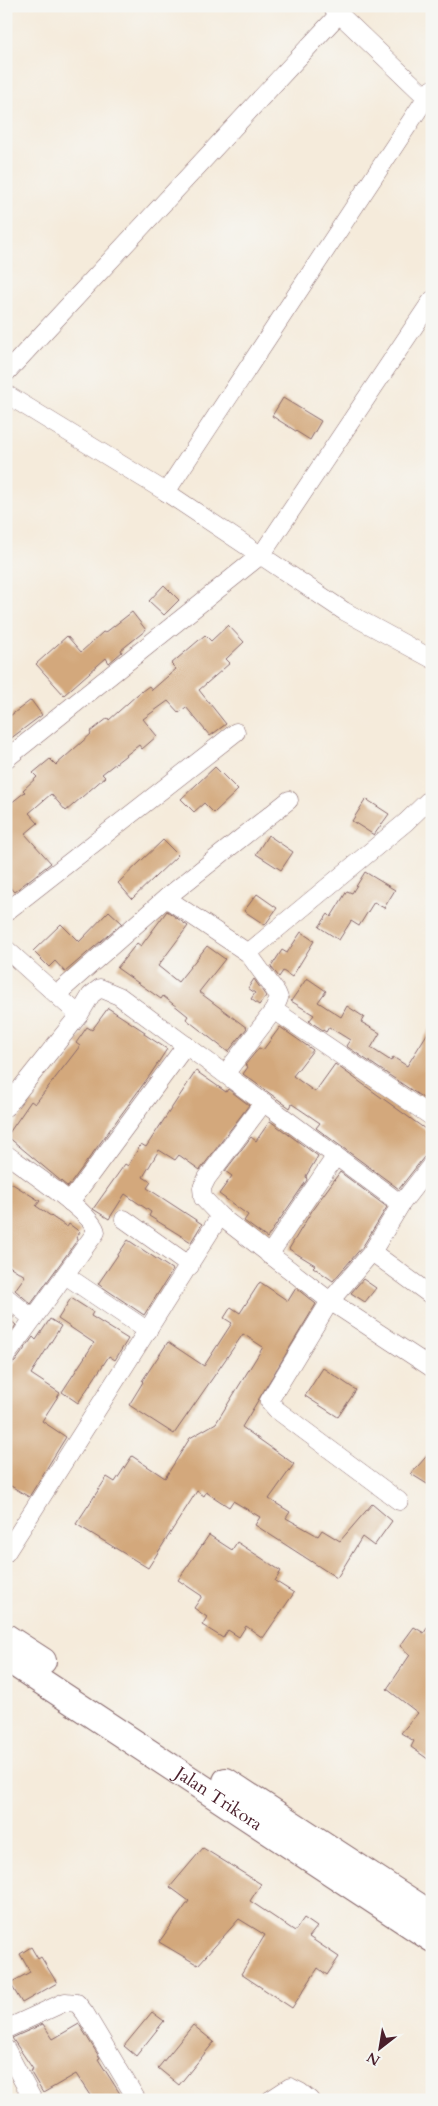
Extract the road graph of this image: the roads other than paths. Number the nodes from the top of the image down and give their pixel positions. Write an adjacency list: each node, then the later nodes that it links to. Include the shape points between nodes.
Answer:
1 (335, 10): 2 (street); 4 (street)
2 (429, 93): 6 (street)
3 (432, 300): 7 (street)
4 (6, 373)
5 (6, 394): 6 (street)
6 (166, 492): 7 (street)
7 (262, 554): 8 (street, via 344,611); 10 (street)
8 (432, 659)
9 (236, 732): 14 (street)
10 (6, 758)
11 (432, 797): 16 (street)
12 (289, 800): 13 (street)
13 (166, 898): 16 (street); 17 (street)
14 (6, 912)
15 (6, 949): 17 (street)
16 (248, 953): 18 (street, via 277,993 279,998)
17 (57, 994): 19 (street)
18 (274, 1010): 21 (street); 24 (street)
19 (79, 1015): 20 (street, via 91,995 100,988 108,990); 23 (street)
20 (186, 1045): 21 (street); 28 (street)
21 (225, 1074): 22 (street)
22 (264, 1102): 26 (street); 30 (street, via 202,1188 203,1198)
23 (6, 1107)
24 (432, 1117)
25 (6, 1154): 28 (street)
26 (335, 1156): 29 (street); 33 (street)
27 (432, 1164): 29 (street)
28 (70, 1202): 39 (street, via 96,1228 95,1236)
29 (402, 1204): 32 (street)
30 (220, 1216): 33 (street); 34 (street)
31 (124, 1220): 34 (street)
32 (372, 1252): 36 (street); 38 (street)
33 (269, 1255): 38 (street)
34 (190, 1266): 40 (street)
35 (71, 1279): 40 (street)
36 (432, 1296)
37 (6, 1297): 39 (street)
38 (330, 1301): 42 (street); 43 (street, via 269,1401)
39 (33, 1319): 41 (street)
40 (148, 1332): 44 (street)
41 (6, 1356)
42 (432, 1368)
43 (399, 1502)
44 (6, 1553)
45 (6, 1637): 47 (main road, Jalan Trikora)
46 (6, 1658): 48 (main road, Jalan Trikora)
47 (432, 1915)
48 (432, 1939)
49 (6, 2029): 52 (street, via 65,2002 76,2003)
50 (6, 2050): 51 (street)
51 (33, 2100)
52 (137, 2100)
53 (270, 2100): 54 (street, via 290,2087)
54 (310, 2100)

